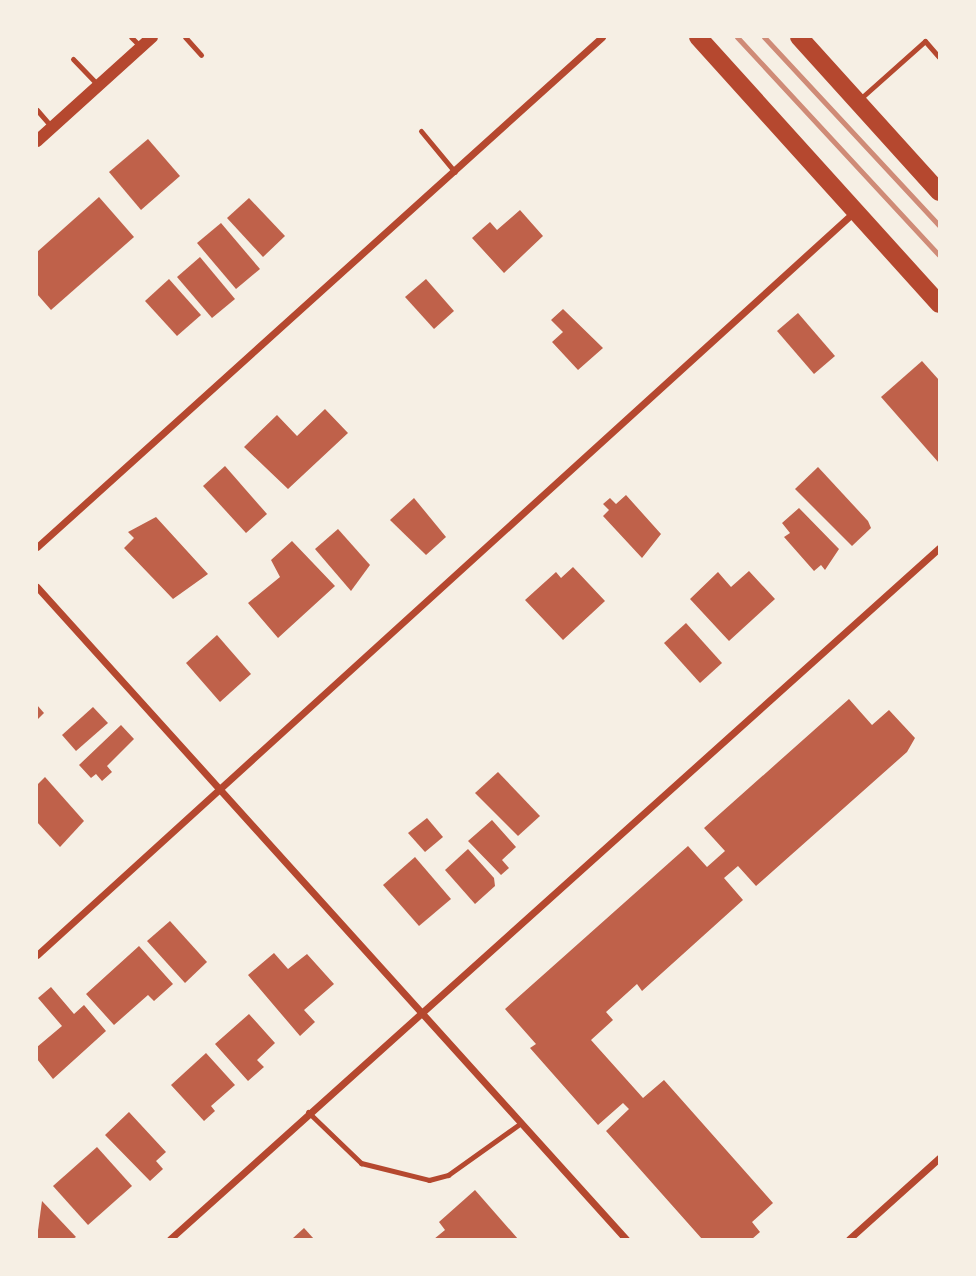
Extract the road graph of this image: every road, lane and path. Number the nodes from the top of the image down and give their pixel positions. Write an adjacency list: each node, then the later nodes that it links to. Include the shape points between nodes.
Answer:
1 (152, 37): 6 (street)
2 (185, 37): 7 (lane)
3 (602, 37): 16 (street)
4 (698, 37): 18 (main road)
5 (799, 37): 11 (main road)
6 (136, 42): 10 (street)
7 (201, 55)
8 (939, 57): 11 (lane, via 925,41)
9 (73, 59): 10 (lane)
10 (98, 85): 13 (street)
11 (857, 101): 17 (main road)
12 (37, 110): 13 (lane)
13 (52, 127): 15 (street)
14 (421, 131): 16 (lane)
15 (37, 141)
16 (455, 172): 20 (street)
17 (939, 192)
18 (855, 211): 19 (main road); 23 (street)
19 (939, 304)
20 (37, 547)
21 (939, 548): 25 (street)
22 (37, 587): 23 (street)
23 (219, 790): 24 (street); 25 (street)
24 (37, 955)
25 (420, 1012): 26 (street); 27 (street)
26 (308, 1112): 27 (lane, via 361,1163 429,1180 448,1175); 29 (street)
27 (521, 1123): 30 (street)
28 (939, 1158): 31 (street)
29 (170, 1239)
30 (626, 1239)
31 (849, 1239)

